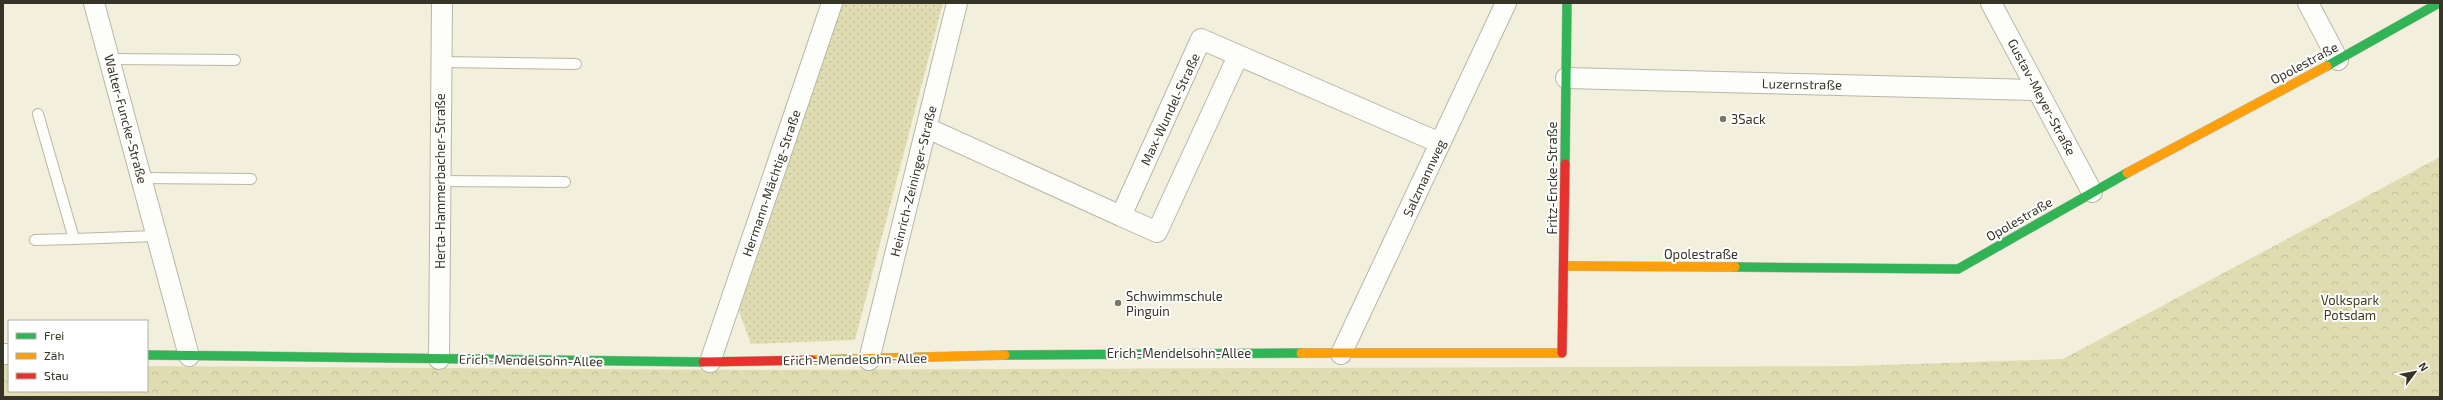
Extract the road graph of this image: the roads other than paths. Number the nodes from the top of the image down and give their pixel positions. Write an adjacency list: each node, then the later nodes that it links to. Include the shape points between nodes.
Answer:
1 (94, 3): 11 (street, Walter-Funcke-Straße)
2 (442, 3): 14 (street, Herta-Hammerbacher-Straße)
3 (832, 3): 37 (street, Hermann-Mächtig-Straße)
4 (957, 3): 19 (street, Heinrich-Zeininger-Straße)
5 (1506, 3): 20 (street, Salzmannweg)
6 (1567, 3): 16 (street, Fritz-Encke-Straße)
7 (1991, 3): 17 (street, Gustav-Meyer-Straße)
8 (2308, 3): 13 (street)
9 (2439, 3): 13 (street, Opolestraße)
10 (1238, 56): 20 (street, Max-Wundel-Straße); 26 (street, via 1157,232); 26 (street, Max-Wundel-Straße, via 1201,39)
11 (110, 59): 12 (lane); 21 (street, Walter-Funcke-Straße)
12 (235, 60)
13 (2338, 60): 25 (street, Opolestraße)
14 (441, 62): 15 (lane); 23 (street, Herta-Hammerbacher-Straße)
15 (576, 64)
16 (1566, 78): 17 (street, Luzernstraße); 30 (street, Fritz-Encke-Straße)
17 (2038, 90): 25 (street, Gustav-Meyer-Straße)
18 (38, 114): 28 (lane)
19 (927, 128): 26 (street); 36 (street, Heinrich-Zeininger-Straße)
20 (1440, 143): 32 (street, Salzmannweg)
21 (142, 178): 22 (lane); 27 (street, Walter-Funcke-Straße)
22 (251, 179)
23 (439, 181): 24 (lane); 35 (street, Herta-Hammerbacher-Straße)
24 (564, 182)
25 (2092, 192): 30 (street, Opolestraße, via 1958,269)
26 (1121, 216)
27 (156, 236): 28 (lane); 34 (street, Walter-Funcke-Straße)
28 (74, 239): 29 (lane)
29 (35, 240)
30 (1565, 266): 31 (street, Fritz-Encke-Straße)
31 (1563, 353): 32 (street, Erich-Mendelsohn-Allee)
32 (1341, 354): 36 (street, Erich-Mendelsohn-Allee, via 1089,353)
33 (148, 355): 34 (street, Erich-Mendelsohn-Allee)
34 (189, 356): 35 (street, Erich-Mendelsohn-Allee)
35 (439, 359): 37 (street, Erich-Mendelsohn-Allee)
36 (869, 360): 37 (street, Erich-Mendelsohn-Allee)
37 (710, 362)

